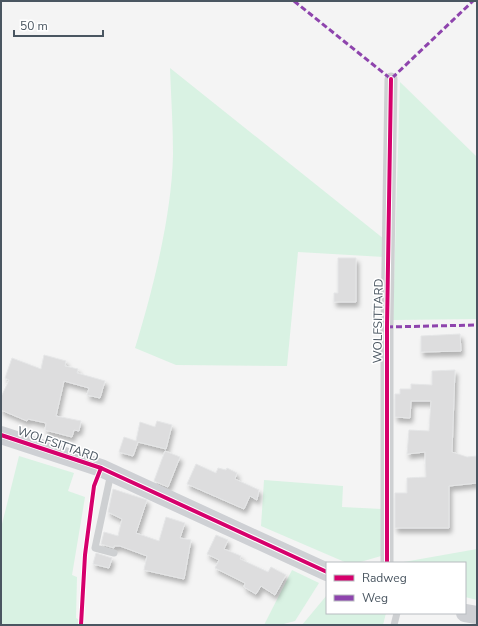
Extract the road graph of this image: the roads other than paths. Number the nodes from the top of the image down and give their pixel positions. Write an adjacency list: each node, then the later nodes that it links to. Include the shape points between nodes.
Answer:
1 (391, 79): 5 (street, WOLFSITTARD, via 387,327)
2 (1, 435): 3 (street, WOLFSITTARD)
3 (111, 473): 4 (lane, via 95,548); 6 (street, WOLFSITTARD)
4 (114, 553)
5 (388, 562)
6 (326, 572)
7 (466, 612): 9 (street)
8 (397, 614): 10 (lane)
9 (477, 615)
10 (394, 625)

